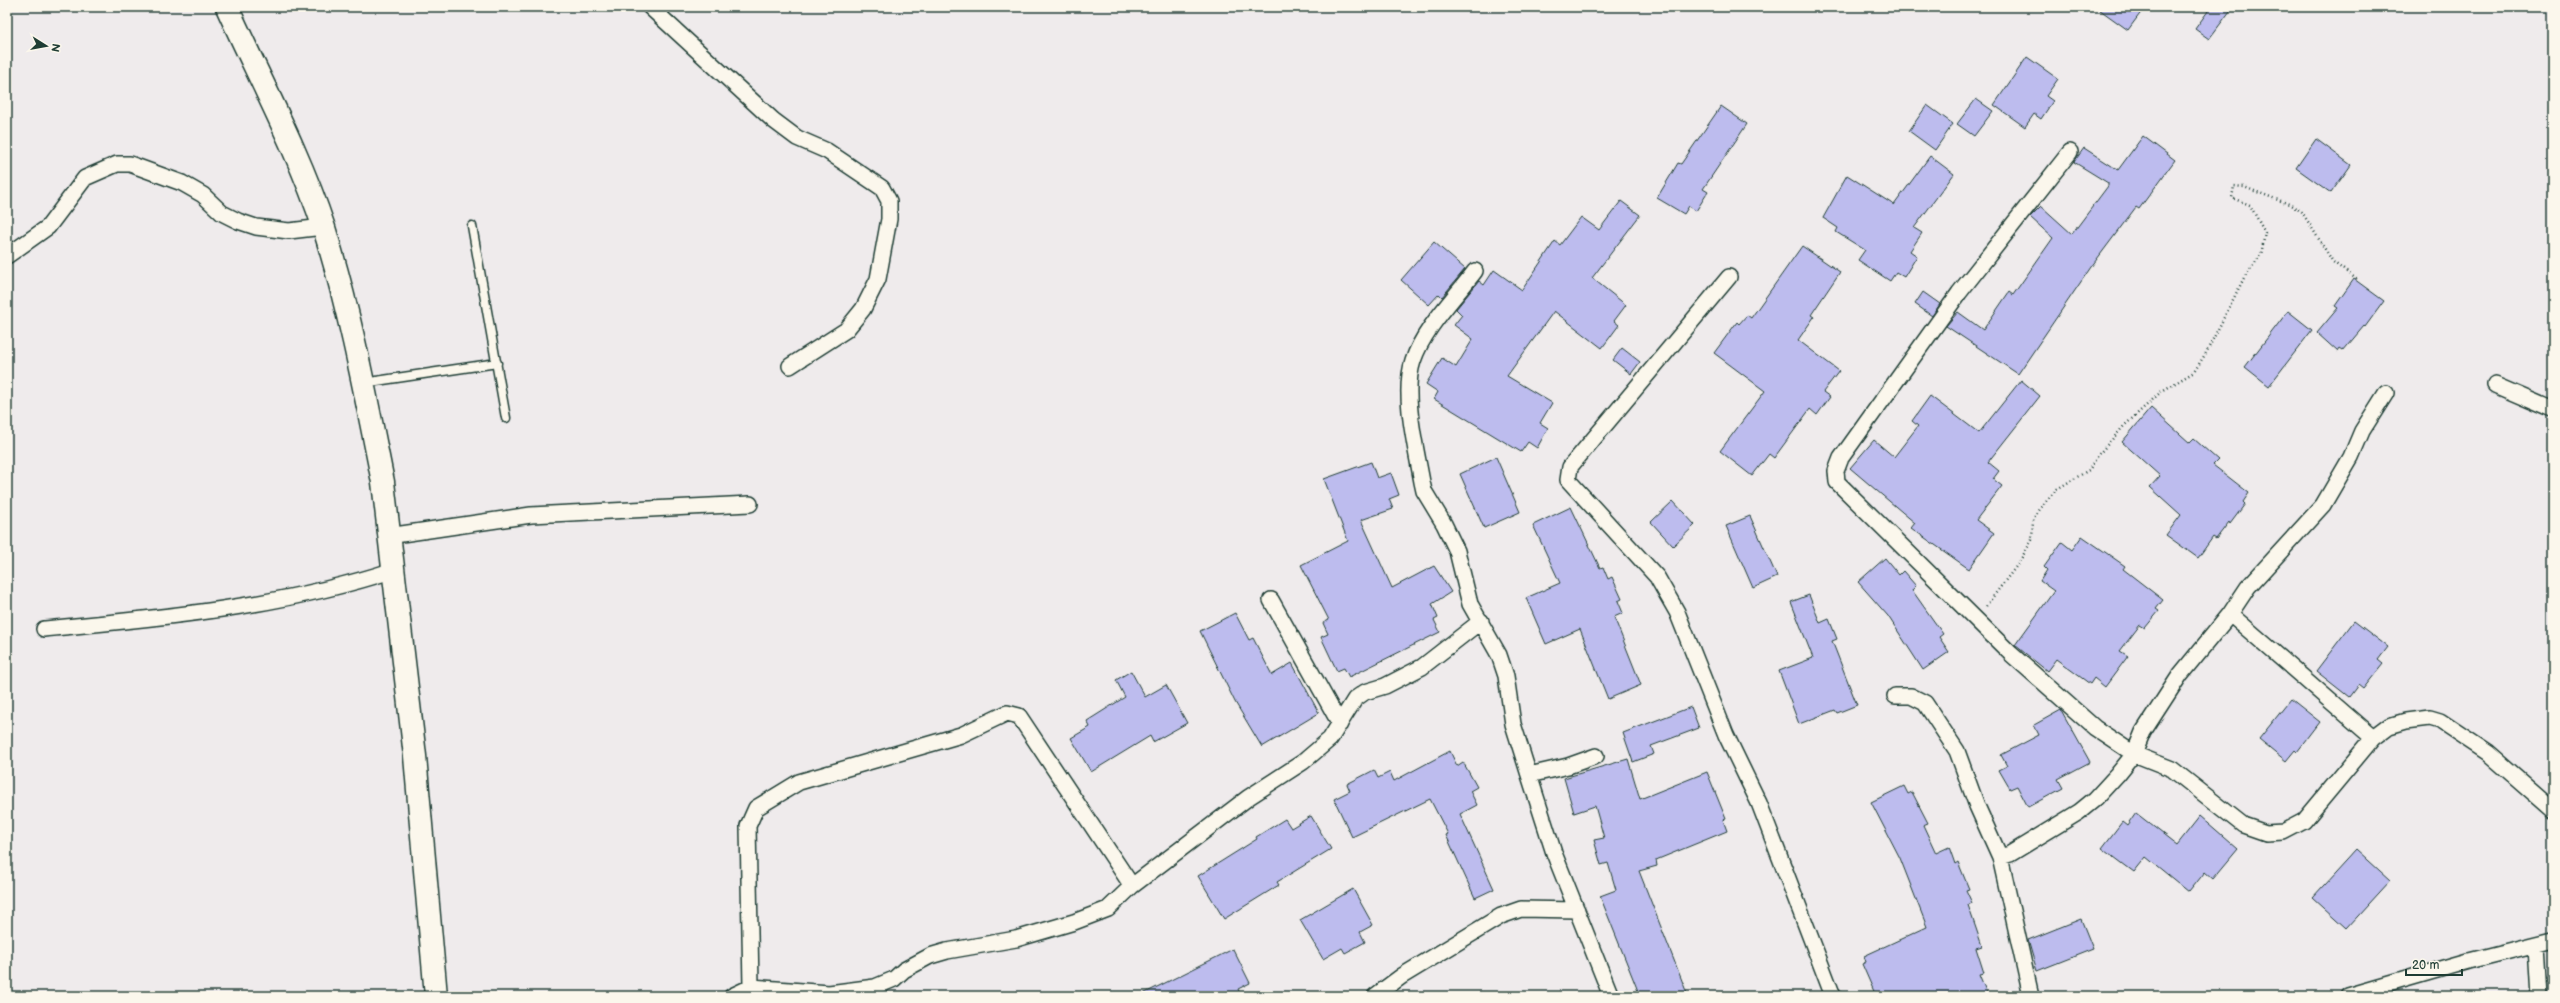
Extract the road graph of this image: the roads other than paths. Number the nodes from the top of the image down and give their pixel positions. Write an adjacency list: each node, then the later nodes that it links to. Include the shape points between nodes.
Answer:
1 (227, 7): 5 (street, via 282,123)
2 (650, 7): 10 (street, via 774,120 798,138 827,151 882,188 889,201 890,219 878,279 863,309 846,330)
3 (2070, 152): 26 (street, via 1959,293 1841,458 1836,471 1837,482 1978,618 2035,677 2095,728)
4 (472, 226): 9 (lane)
5 (323, 227): 6 (street, via 289,231 256,227 222,213 203,195 182,183 130,164 117,164 85,178 48,227); 11 (street, via 335,266)
6 (7, 256)
7 (1475, 271): 21 (street, via 1425,336 1413,361 1409,382 1424,491 1457,551 1470,604)
8 (1729, 277): 40 (street, via 1570,467 1568,480 1653,572 1677,612 1726,735 1759,803)
9 (497, 363): 11 (lane); 15 (lane)
10 (790, 366)
11 (362, 383): 17 (street, via 383,482)
12 (2495, 385): 14 (street)
13 (2386, 393): 20 (street, via 2362,431 2351,457 2323,505 2268,563)
14 (2553, 410)
15 (506, 418)
16 (750, 504): 17 (street, via 531,515)
17 (388, 536): 18 (street)
18 (394, 570): 22 (street, via 322,592 274,601 154,618); 36 (street, via 415,756)
19 (1271, 600): 24 (street)
20 (2230, 614): 25 (street); 26 (street, via 2180,675 2143,732)
21 (1481, 621): 24 (street, via 1422,667 1385,686 1365,692 1355,699); 28 (street, via 1506,676 1513,724)
22 (44, 629)
23 (1896, 696): 30 (street, via 1911,696 1925,703 1957,751 1977,806)
24 (1340, 724): 31 (street, via 1330,739 1303,762 1249,797)
25 (2374, 738): 26 (street, via 2304,821 2283,832 2266,833 2243,825 2172,769); 29 (street, via 2389,726 2406,721 2430,718 2440,721 2488,753)
26 (2134, 754): 30 (street, via 2090,803 2010,854)
27 (1596, 756): 28 (street)
28 (1529, 775): 32 (street, via 1554,852)
29 (2553, 810)
30 (2000, 857): 41 (street)
31 (1132, 886): 35 (street, via 1108,909 1016,939 941,952 875,987 829,993); 35 (street, via 1019,716 1007,713 962,735 799,782 756,808 748,826)
32 (1577, 910): 38 (street, via 1521,909 1501,916 1402,976); 39 (street)
33 (2553, 940): 34 (street)
34 (2536, 945): 42 (street, via 2469,961); 43 (street)
35 (750, 987): 37 (street)
36 (436, 996)
37 (732, 996)
38 (1375, 996)
39 (1611, 996)
40 (1833, 996)
41 (2031, 996)
42 (2348, 996)
43 (2540, 996)

